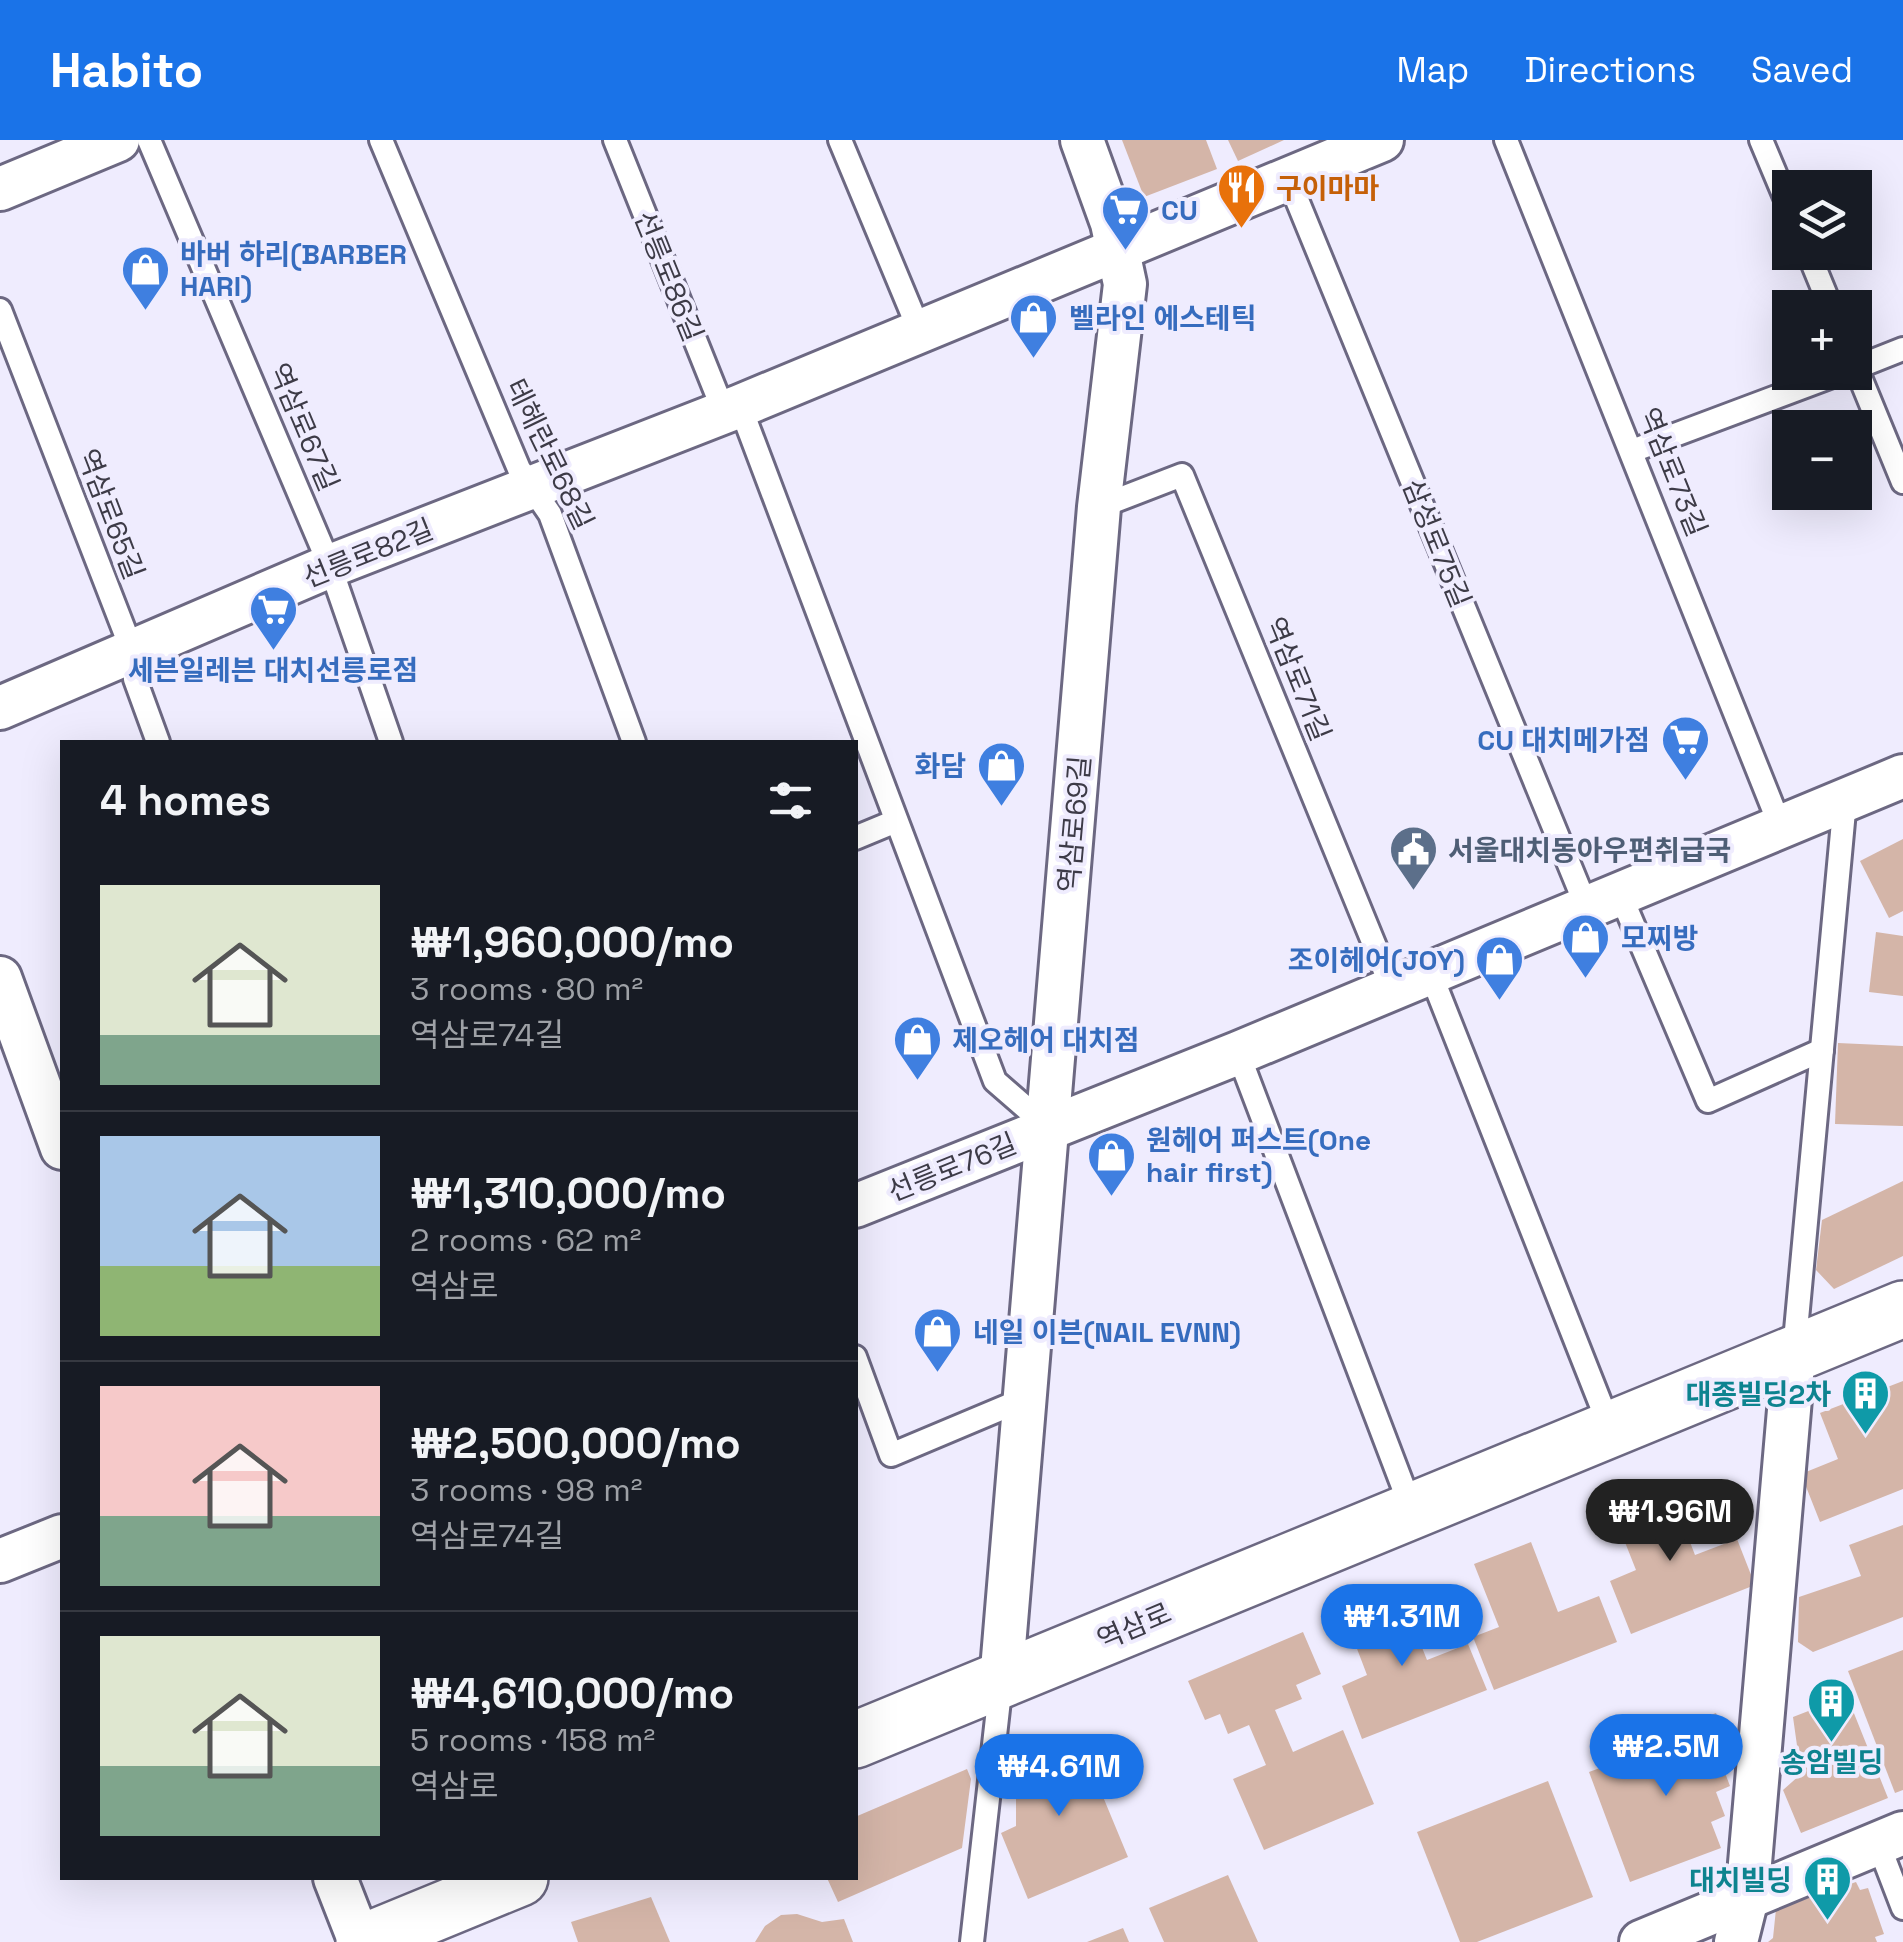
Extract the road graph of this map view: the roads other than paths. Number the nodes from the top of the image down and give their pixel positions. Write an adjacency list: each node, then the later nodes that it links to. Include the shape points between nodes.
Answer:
1 (118, 140): 12 (street)
2 (149, 140): 25 (lane, 역삼로67길)
3 (381, 140): 23 (lane, 테헤란로68길, via 519,469)
4 (615, 140): 20 (lane, 선릉로86길)
5 (840, 140): 15 (lane)
6 (1082, 140): 13 (street, 역삼로69길, via 1112,224)
7 (1382, 140): 11 (street, 선릉로82길)
8 (1506, 140): 21 (lane, 역삼로73길)
9 (1761, 140): 10 (lane)
10 (1773, 170)
11 (1288, 178): 13 (street, 선릉로82길); 36 (lane, 삼성로75길)
12 (0, 189)
13 (1114, 250): 15 (street, 선릉로82길); 24 (street, 역삼로69길, via 1125,284)
14 (0, 310): 26 (lane, 역삼로65길)
15 (920, 332): 20 (street, 선릉로82길)
16 (1903, 350): 17 (lane)
17 (1872, 361)
18 (1795, 390): 21 (lane)
19 (1865, 390): 22 (lane)
20 (732, 409): 23 (street, 선릉로82길); 33 (lane)
21 (1632, 451): 34 (lane, 역삼로73길)
22 (1903, 482)
23 (534, 488): 25 (street, 선릉로82길); 30 (lane, 테헤란로68길, via 550,514)
24 (1099, 507): 37 (lane, 역삼로71길, via 1182,475); 41 (street, 역삼로69길)
25 (330, 566): 26 (street, 선릉로82길); 29 (lane, 역삼로67길)
26 (133, 653): 27 (street, 선릉로82길); 28 (lane, 역삼로65길)
27 (0, 708)
28 (157, 740)
29 (391, 740)
30 (633, 740)
31 (1903, 776): 32 (street)
32 (1845, 800): 34 (street); 39 (lane)
33 (896, 822): 35 (lane); 41 (lane, via 995,1081)
34 (1781, 828): 36 (street)
35 (858, 837)
36 (1603, 901): 37 (street); 39 (lane, via 1708,1101)
37 (1411, 980): 40 (street); 48 (lane, 역삼로71길)
38 (5, 1003): 42 (street)
39 (1822, 1050): 45 (lane)
40 (1238, 1053): 41 (street); 49 (lane)
41 (1049, 1128): 43 (street, 선릉로76길); 47 (street, 역삼로69길)
42 (60, 1143)
43 (858, 1205)
44 (1903, 1309): 45 (main road, 역삼로)
45 (1794, 1352): 48 (main road, 역삼로); 57 (street)
46 (858, 1365): 47 (lane, via 891,1454)
47 (1022, 1400): 52 (street, 역삼로69길)
48 (1611, 1431): 49 (main road, 역삼로)
49 (1412, 1510): 52 (main road, 역삼로)
50 (60, 1537): 51 (street)
51 (0, 1561)
52 (1001, 1682): 53 (main road, 역삼로); 60 (lane)
53 (858, 1739)
54 (1890, 1838): 57 (street); 58 (lane)
55 (337, 1880): 59 (street)
56 (515, 1880): 59 (main road)
57 (1746, 1898): 61 (street); 62 (street)
58 (1903, 1908)
59 (362, 1942)
60 (972, 1942)
61 (1641, 1942)
62 (1736, 1942)

